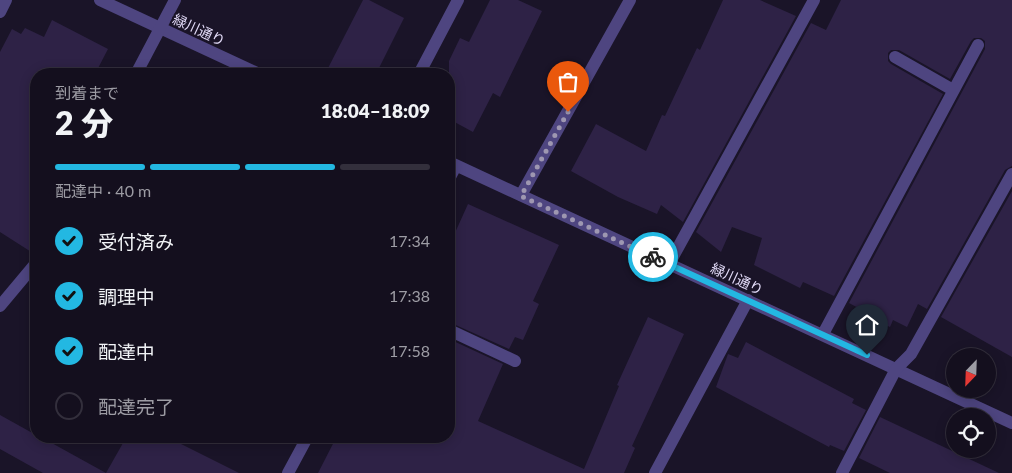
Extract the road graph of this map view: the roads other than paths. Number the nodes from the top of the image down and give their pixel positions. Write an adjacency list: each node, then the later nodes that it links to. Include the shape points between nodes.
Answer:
1 (6, 0): 7 (street)
2 (100, 0): 8 (street, 緑川通り)
3 (174, 0): 8 (street)
4 (458, 0): 13 (street)
5 (630, 0): 17 (street)
6 (808, 2): 18 (street)
7 (0, 12)
8 (160, 28): 11 (street); 12 (street, 緑川通り)
9 (978, 45): 14 (street)
10 (895, 57): 14 (street)
11 (139, 68)
12 (246, 68)
13 (422, 68)
14 (953, 90): 23 (street)
15 (455, 165): 17 (street, 緑川通り)
16 (1012, 174): 25 (street, via 911,354)
17 (521, 196): 18 (street, 緑川通り)
18 (669, 264): 20 (street, 緑川通り)
19 (30, 269): 21 (street)
20 (748, 300): 23 (street, 緑川通り); 29 (street)
21 (0, 306)
22 (455, 333): 24 (street)
23 (822, 334): 25 (street, 緑川通り)
24 (515, 361)
25 (896, 369): 26 (street, 緑川通り); 30 (street)
26 (1012, 423)
27 (304, 443): 28 (street)
28 (288, 473)
29 (655, 473)
30 (842, 473)

